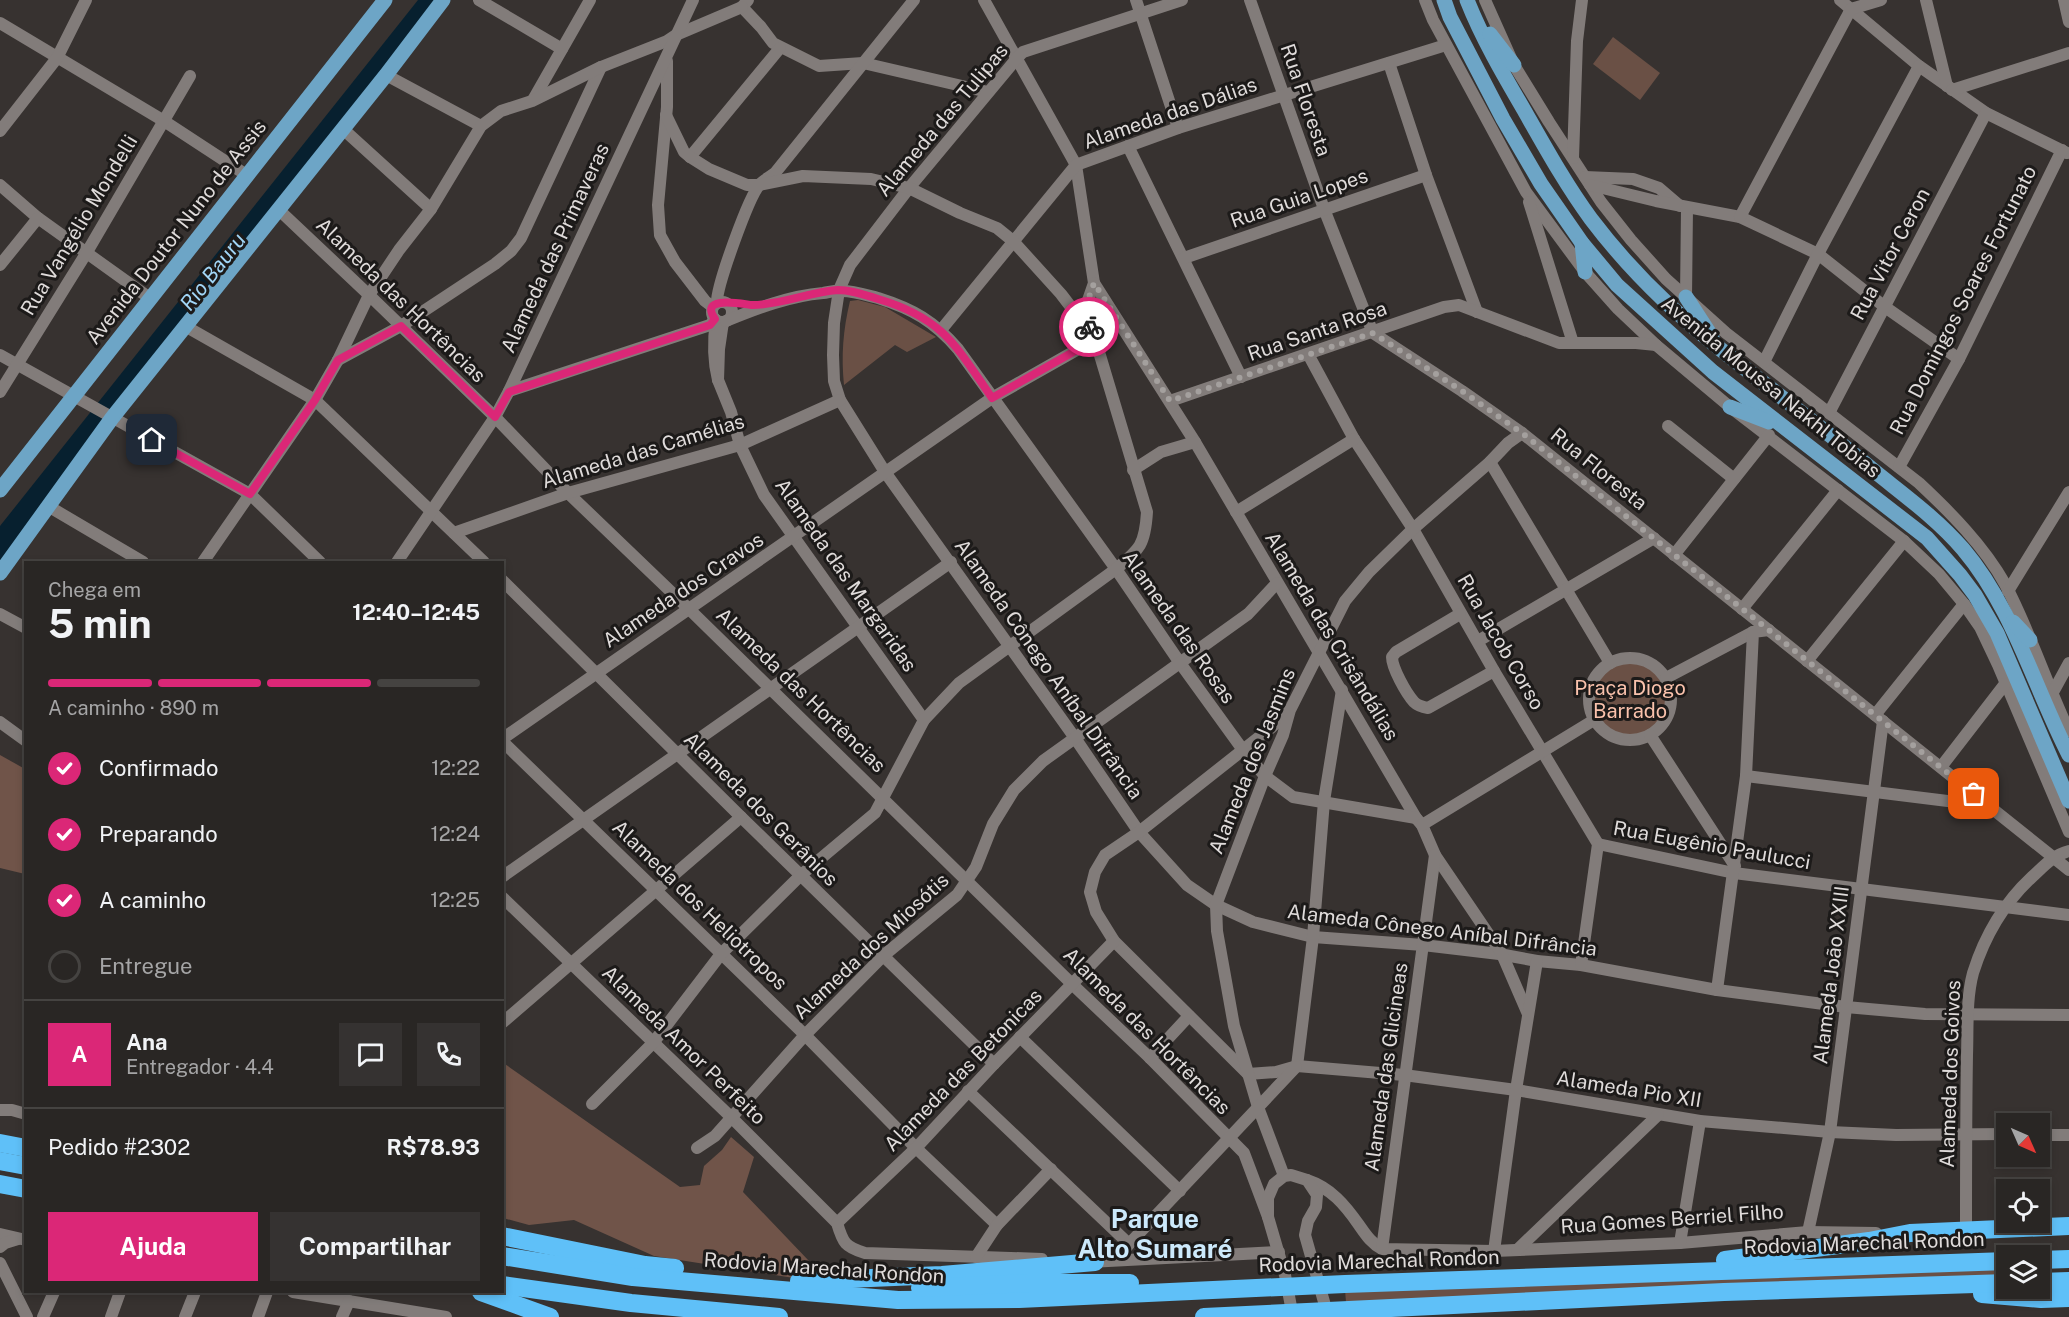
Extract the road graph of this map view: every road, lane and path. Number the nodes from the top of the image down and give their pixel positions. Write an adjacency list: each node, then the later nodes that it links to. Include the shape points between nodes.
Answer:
1 (86, 0): 32 (street)
2 (443, 0): 39 (main road)
3 (479, 0): 29 (street)
4 (590, 0): 29 (street)
5 (693, 0): 26 (street, Alameda das Primaveras)
6 (914, 0): 34 (street, Alameda das Margaridas)
7 (984, 0): 33 (street)
8 (1136, 0): 23 (street)
9 (1182, 0): 23 (street, Alameda das Tulipas)
10 (1250, 0): 43 (street, Rua Floresta)
11 (1425, 0): 27 (street)
12 (1444, 0): 73 (main road, Avenida Moussa Nakhl Tobias, via 1503,119)
13 (1485, 0): 36 (street)
14 (1582, 0): 56 (street)
15 (1840, 0): 22 (street)
16 (1881, 0): 22 (street)
17 (1926, 0): 41 (street)
18 (2064, 0): 24 (street)
19 (380, 2): 60 (main road, Avenida Doutor Nuno de Assis)
20 (745, 4): 26 (street); 28 (street)
21 (1469, 5): 36 (main road); 95 (main road, Avenida Moussa Nakhl Tobias, via 1494,58 1590,218 1664,301)
22 (1851, 9): 37 (street); 71 (street)
23 (1140, 13): 33 (street, Alameda das Tulipas, via 1023,52); 50 (street)
24 (2069, 22)
25 (0, 23): 32 (street)
26 (676, 35): 31 (street, Alameda das Primaveras); 38 (street)
27 (1446, 45): 35 (street, Alameda das Dálias); 65 (street)
28 (780, 48): 34 (street, via 819,66); 55 (street)
29 (562, 49): 45 (street)
30 (2069, 53): 41 (street)
31 (667, 57): 44 (street, Alameda das Primaveras); 46 (street)
32 (57, 58): 48 (street); 52 (street)
33 (1017, 58): 42 (street, Alameda das Tulipas); 58 (street)
34 (863, 63): 42 (street); 63 (street, Alameda das Margaridas, via 775,173)
35 (1389, 63): 43 (street, Alameda das Dálias); 59 (street)
36 (1514, 65): 56 (street)
37 (1919, 66): 41 (street); 75 (street)
38 (601, 67): 45 (street); 89 (street, via 521,238 511,251)
39 (386, 75): 49 (street); 51 (main road)
40 (190, 76): 48 (street, Rua Vangélio Mondelli)
41 (1950, 88): 47 (street)
42 (988, 92): 64 (street, Alameda das Tulipas)
43 (1284, 95): 50 (street, Alameda das Dálias); 68 (street, Rua Floresta)
44 (648, 96): 46 (street, via 663,96); 104 (street, Alameda das Primaveras)
45 (532, 101): 49 (street, via 501,111)
46 (666, 111): 55 (street); 57 (street)
47 (1986, 113): 54 (street); 85 (street, Rua Vitor Ceron)
48 (164, 121): 60 (street); 74 (street, Rua Vangélio Mondelli)
49 (481, 126): 67 (street)
50 (1178, 128): 53 (street, Alameda das Dálias)
51 (343, 129): 67 (street); 69 (main road)
52 (0, 130)
53 (1128, 146): 58 (street, Alameda das Dálias); 76 (street)
54 (2066, 151): 98 (street, Rua Domingos Soares Fortunato)
55 (687, 154): 57 (street, via 676,148 668,150); 63 (street, via 747,185)
56 (1573, 158): 61 (street)
57 (661, 159): 86 (street, via 660,235 705,301)
58 (1076, 165): 72 (street, Alameda das Dálias); 79 (street)
59 (1426, 175): 68 (street, Rua Guia Lopes); 87 (street)
60 (248, 176): 83 (main road, Avenida Doutor Nuno de Assis)
61 (1587, 181): 66 (street); 82 (street, via 1631,240)
62 (0, 185): 70 (street)
63 (759, 185): 64 (street, via 803,176 872,179); 86 (street, Alameda das Margaridas, via 719,286)
64 (909, 188): 72 (street, via 997,228); 80 (street, Alameda das Tulipas, via 850,265)
65 (1526, 192): 78 (street); 93 (street)
66 (1684, 207): 71 (street); 82 (street)
67 (431, 209): 81 (street)
68 (1324, 209): 76 (street, Rua Guia Lopes); 92 (street, Rua Floresta)
69 (279, 210): 81 (street, Alameda das Hortências); 88 (main road)
70 (38, 218): 74 (street); 77 (street)
71 (1740, 218): 75 (street)
72 (1013, 241): 90 (street, Alameda das Dálias); 91 (street)
73 (1582, 243): 78 (main road); 115 (main road, Avenida Moussa Nakhl Tobias, via 1647,314)
74 (87, 252): 83 (street); 101 (street, Rua Vangélio Mondelli)
75 (1818, 254): 85 (street); 100 (street)
76 (1184, 258): 102 (street)
77 (0, 265)
78 (1585, 272): 94 (street)
79 (1094, 283): 91 (street, via 1086,306); 109 (street, Alameda das Crisândálias)
80 (839, 290): 84 (street, Alameda das Rosas); 90 (street, Alameda das Rosas, via 895,303); 108 (street, Alameda das Tulipas, via 832,355)
81 (369, 295): 89 (street, Alameda das Hortências); 99 (street)
82 (1686, 297): 95 (main road); 100 (street)
83 (151, 299): 105 (main road, Avenida Doutor Nuno de Assis)
84 (765, 305): 86 (street); 86 (street)
85 (1885, 306): 98 (street); 111 (street, Rua Vitor Ceron)
86 (719, 311): 104 (street, via 710,325); 120 (street, Alameda das Margaridas, via 713,338 715,365)
87 (1477, 312): 92 (street, Rua Santa Rosa, via 1459,305 1443,307); 93 (street, Rua Santa Rosa, via 1559,343)
88 (185, 326): 107 (street); 113 (main road)
89 (401, 326): 99 (street); 112 (street, Alameda das Hortências)
90 (941, 330): 106 (street, Alameda das Rosas)
91 (1090, 332): 106 (street, via 1082,347); 126 (street)
92 (1373, 333): 96 (street, Rua Santa Rosa); 116 (street, Rua Floresta)
93 (1573, 343): 94 (street, Rua Santa Rosa)
94 (1656, 345): 110 (street)
95 (1721, 350): 121 (main road, Avenida Moussa Nakhl Tobias)
96 (1308, 354): 102 (street, Rua Santa Rosa); 118 (street, Rua Jacob Corso)
97 (0, 355): 101 (street)
98 (1959, 359): 125 (street, Rua Domingos Soares Fortunato)
99 (338, 360): 107 (street)
100 (1764, 362): 111 (street)
101 (18, 364): 103 (street, Rua Vangélio Mondelli); 105 (street)
102 (1241, 377): 109 (street, Rua Santa Rosa)
103 (0, 392)
104 (509, 392): 112 (street, Alameda das Primaveras)
105 (74, 397): 113 (street); 130 (main road, Avenida Doutor Nuno de Assis)
106 (992, 398): 127 (street, Alameda dos Cravos); 150 (street, Alameda das Rosas)
107 (315, 400): 134 (street); 137 (street)
108 (840, 400): 120 (street, Alameda das Camélias); 127 (street, Alameda Cônego Aníbal Difrância)
109 (1170, 401): 119 (street, Alameda das Crisândálias)
110 (1730, 407): 115 (main road); 117 (street)
111 (1829, 413): 125 (street)
112 (495, 417): 133 (street, Alameda das Hortências); 137 (street, Alameda das Primaveras)
113 (112, 418): 134 (street); 135 (main road)
114 (1668, 426): 128 (street)
115 (1783, 427): 123 (main road, Avenida Moussa Nakhl Tobias)
116 (1522, 433): 122 (street, Alameda dos Jasmins); 141 (street, Rua Floresta)
117 (1768, 435): 128 (street); 131 (street)
118 (1354, 439): 136 (street); 138 (street, Rua Jacob Corso)
119 (1195, 442): 126 (street, via 1161,452); 136 (street, Alameda das Crisândálias)
120 (740, 445): 133 (street, Alameda das Camélias); 140 (street, Alameda das Margaridas, via 764,495)
121 (1846, 447): 123 (main road, via 1843,461); 124 (main road, Avenida Moussa Nakhl Tobias)
122 (1490, 462): 138 (street, Alameda dos Jasmins); 154 (street)
123 (1831, 464): 129 (main road, Avenida Moussa Nakhl Tobias)
124 (1870, 467): 129 (main road, via 1857,472); 161 (main road, Avenida Moussa Nakhl Tobias, via 1938,522 1964,550)
125 (1899, 467): 155 (street, via 1948,510 1975,541)
126 (1133, 470): 150 (street, via 1147,512 1146,535 1136,552)
127 (885, 472): 140 (street, Alameda dos Cravos); 149 (street, Alameda Cônego Aníbal Difrância)
128 (1734, 479): 143 (street)
129 (1854, 482): 166 (main road, Avenida Moussa Nakhl Tobias, via 1927,538 1975,595)
130 (0, 490)
131 (1838, 490): 142 (street); 158 (street)
132 (2069, 492): 155 (street)
133 (568, 493): 139 (street, Alameda das Camélias); 157 (street, Alameda das Hortências)
134 (250, 494): 145 (street); 146 (street)
135 (48, 506): 144 (street); 151 (main road)
136 (1236, 512): 153 (street, Alameda das Crisândálias)
137 (431, 513): 139 (street); 147 (street, Alameda das Primaveras)
138 (1413, 529): 160 (street, Rua Jacob Corso); 170 (street, Alameda dos Jasmins, via 1345,601)
139 (454, 533): 148 (street)
140 (794, 538): 157 (street, Alameda dos Cravos); 163 (street, Alameda das Margaridas)
141 (1653, 538): 143 (street, Rua Floresta); 154 (street)
142 (1904, 541): 156 (street, via 1940,574); 171 (street)
143 (1674, 555): 158 (street, Rua Floresta)
144 (141, 561)
145 (204, 561)
146 (319, 561)
147 (398, 561)
148 (483, 561)
149 (951, 562): 163 (street); 169 (street, Alameda Cônego Aníbal Difrância)
150 (1116, 569): 169 (street); 172 (street, Alameda das Rosas)
151 (0, 573)
152 (504, 582): 177 (street, Alameda dos Gerânios)
153 (1277, 584): 170 (street, Alameda das Crisândálias); 172 (street, Alameda dos Miosótis, via 1248,614)
154 (1566, 591): 168 (street); 173 (street)
155 (2008, 591): 167 (street)
156 (1964, 604): 175 (street); 184 (street)
157 (689, 609): 177 (street, Alameda dos Cravos); 180 (street, Alameda das Hortências)
158 (1742, 609): 164 (street, Rua Floresta)
159 (0, 614): 162 (street)
160 (1460, 614): 168 (street, Rua Jacob Corso); 176 (street, via 1392,657 1392,665 1414,703 1428,708)
161 (2005, 614): 167 (main road); 201 (main road, Avenida Moussa Nakhl Tobias)
162 (24, 627)
163 (858, 628): 180 (street); 185 (street, Alameda das Margaridas)
164 (1769, 630): 165 (street); 171 (street, Rua Floresta)
165 (1753, 632): 178 (street); 204 (street)
166 (1997, 633): 175 (main road); 199 (main road, Avenida Moussa Nakhl Tobias)
167 (2030, 640): 182 (street)
168 (1478, 641): 176 (street, Rua Jacob Corso)
169 (1009, 646): 185 (street, via 959,684); 193 (street, Alameda Cônego Aníbal Difrância)
170 (1319, 652): 181 (street, Alameda das Crisândálias); 183 (street, Alameda dos Jasmins)
171 (1807, 661): 184 (street, Rua Floresta)
172 (1180, 663): 193 (street, Alameda dos Miosótis); 197 (street, Alameda das Rosas)
173 (1610, 663): 178 (street, via 1635,658 1647,661); 186 (street, via 1600,671 1591,688)
174 (2069, 663): 182 (street)
175 (1998, 666): 179 (street)
176 (1494, 671): 198 (street, Rua Jacob Corso)
177 (597, 672): 194 (street, Alameda dos Cravos); 200 (street, Alameda dos Gerânios)
178 (1666, 678): 192 (street, via 1671,690 1668,716)
179 (2005, 684): 189 (street); 202 (street)
180 (771, 689): 200 (street); 206 (street, Alameda das Hortências)
181 (1342, 690): 207 (street); 212 (street, Alameda das Crisândálias)
182 (2052, 694): 190 (street)
183 (1290, 710): 188 (street); 191 (street, Alameda dos Jasmins)
184 (1879, 718): 202 (street, Rua Floresta); 205 (street, Alameda João XXIII)
185 (924, 720): 206 (street)
186 (1594, 720): 192 (street, via 1613,737 1638,740); 198 (street)
187 (0, 722): 195 (street)
188 (1272, 727): 191 (street); 197 (street)
189 (2026, 728): 199 (main road); 214 (street)
190 (2069, 731)
191 (1283, 735): 203 (street, Alameda dos Jasmins)
192 (1650, 735): 219 (street)
193 (1075, 738): 213 (street, Alameda Cônego Aníbal Difrância); 223 (street, Alameda dos Miosótis, via 1043,761 1014,790 993,824)
194 (504, 739)
195 (24, 740)
196 (504, 742): 211 (street, Alameda dos Heliotropos)
197 (1243, 750): 203 (street, Alameda das Rosas); 213 (street)
198 (1543, 752): 212 (street); 215 (street, Rua Jacob Corso)
199 (2048, 752): 208 (main road, Avenida Moussa Nakhl Tobias)
200 (678, 754): 210 (street, Alameda dos Gerânios); 211 (street)
201 (2069, 755)
202 (1941, 767): 209 (street, Rua Floresta)
203 (1265, 776): 207 (street, Alameda das Rosas, via 1293,796); 227 (street, Alameda dos Jasmins)
204 (1746, 776): 205 (street); 219 (street)
205 (1874, 792): 209 (street); 225 (street, Alameda João XXIII)
206 (883, 798): 221 (street, via 875,813); 223 (street, Alameda das Hortências)
207 (1324, 801): 212 (street, Alameda das Rosas); 230 (street)
208 (2069, 801)
209 (1990, 807): 218 (street, Rua Floresta)
210 (741, 817): 221 (street, Alameda dos Gerânios); 224 (street)
211 (586, 820): 222 (street); 224 (street, Alameda dos Heliotropos)
212 (1419, 821): 217 (street, Alameda das Crisândálias)
213 (1139, 832): 227 (street, Alameda Cônego Aníbal Difrância, via 1187,885); 231 (street, via 1105,855 1090,892 1096,912)
214 (2069, 832)
215 (1598, 844): 219 (street, Rua Eugênio Paulucci); 238 (street)
216 (2069, 851): 218 (street, Alameda dos Goivos)
217 (1435, 855): 232 (street, Alameda das Glicineas); 234 (street, Alameda das Crisândálias)
218 (2053, 857): 220 (street, Rua Floresta); 228 (street, Alameda dos Goivos)
219 (1734, 870): 225 (street, Rua Eugênio Paulucci); 240 (street)
220 (2069, 870)
221 (801, 875): 233 (street); 235 (street, Alameda dos Gerânios)
222 (504, 876)
223 (967, 881): 235 (street, Alameda dos Miosótis, via 957,895); 239 (street, Alameda das Hortências)
224 (656, 889): 233 (street, Alameda dos Heliotropos); 237 (street)
225 (1861, 890): 228 (street, Rua Eugênio Paulucci); 241 (street, Alameda João XXIII)
226 (504, 899): 237 (street, Alameda Amor Perfeito)
227 (1216, 905): 230 (street, Alameda Cônego Aníbal Difrância, via 1253,922); 247 (street, Alameda dos Jasmins)
228 (2004, 907): 229 (street, Rua Eugênio Paulucci); 243 (street, Alameda dos Goivos, via 1978,958)
229 (2069, 915)
230 (1313, 937): 232 (street, Alameda Cônego Aníbal Difrância); 254 (street)
231 (1114, 941): 239 (street, Alameda das Betonicas); 245 (street)
232 (1423, 945): 234 (street, Alameda Cônego Aníbal Difrância); 256 (street, Alameda das Glicineas)
233 (721, 954): 248 (street, Alameda dos Heliotropos); 251 (street)
234 (1502, 954): 236 (street, Alameda Cônego Aníbal Difrância); 242 (street, Alameda das Crisândálias)
235 (883, 956): 248 (street, Alameda dos Miosótis); 253 (street, Alameda dos Gerânios)
236 (1537, 961): 238 (street, Alameda Cônego Aníbal Difrância); 242 (street)
237 (571, 964): 246 (street); 251 (street, Alameda Amor Perfeito)
238 (1581, 966): 240 (street, Alameda Cônego Aníbal Difrância)
239 (1073, 985): 249 (street, Alameda das Betonicas); 252 (street, Alameda das Hortências)
240 (1717, 990): 241 (street, Alameda Cônego Aníbal Difrância)
241 (1846, 1007): 243 (street, Alameda Cônego Aníbal Difrância); 266 (street, Alameda João XXIII)
242 (1528, 1014): 257 (street)
243 (1968, 1014): 244 (street, Alameda Cônego Aníbal Difrância); 267 (street, Alameda dos Goivos)
244 (2069, 1015)
245 (1189, 1016): 250 (street); 252 (street)
246 (504, 1021)
247 (1234, 1026): 250 (street, via 1228,1039); 255 (street, Alameda dos Jasmins)
248 (805, 1035): 264 (street, Alameda dos Miosótis); 275 (street, Alameda dos Heliotropos)
249 (1020, 1037): 253 (street, Alameda das Betonicas); 283 (street)
250 (1211, 1039): 255 (street)
251 (653, 1043): 259 (street); 264 (street, Alameda Amor Perfeito)
252 (1150, 1058): 271 (street, Alameda das Hortências)
253 (993, 1064): 258 (street, Alameda das Betonicas)
254 (1297, 1066): 255 (street, Alameda Pio XII); 256 (street, Alameda Pio XII); 260 (street)
255 (1248, 1074): 260 (street, Alameda dos Jasmins)
256 (1404, 1075): 257 (street, Alameda Pio XII); 297 (street, Alameda das Glicineas)
257 (1516, 1090): 263 (street, Alameda Pio XII); 299 (street)
258 (968, 1091): 275 (street, Alameda das Betonicas); 278 (street)
259 (592, 1104)
260 (1258, 1107): 271 (street); 279 (street, Alameda dos Jasmins)
261 (0, 1110): 262 (street)
262 (24, 1113)
263 (1658, 1115): 265 (street, Alameda Pio XII); 298 (street)
264 (732, 1118): 274 (street, Alameda dos Miosótis); 285 (street, Alameda Amor Perfeito)
265 (1700, 1121): 266 (street, Alameda Pio XII); 294 (street)
266 (1830, 1132): 267 (street, Alameda Pio XII); 289 (street, Alameda João XXIII)
267 (1965, 1134): 268 (street, Alameda Pio XII); 288 (street, Alameda dos Goivos)
268 (1996, 1134)
269 (2050, 1135): 270 (street)
270 (2069, 1135)
271 (1230, 1140): 283 (street); 284 (street, Alameda das Hortências, via 1248,1162)
272 (0, 1143): 273 (highway)
273 (24, 1148)
274 (697, 1148)
275 (916, 1148): 285 (street, Alameda das Betonicas); 286 (street, Alameda dos Heliotropos)
276 (0, 1161): 277 (highway)
277 (24, 1166)
278 (1051, 1170): 286 (street); 295 (street)
279 (1284, 1176): 280 (street); 284 (street, via 1271,1190)
280 (1307, 1180): 297 (street, via 1320,1184 1338,1198); 337 (street, via 1318,1201 1305,1235)
281 (0, 1184): 282 (highway)
282 (24, 1189)
283 (1180, 1191): 295 (street)
284 (1268, 1217): 300 (street)
285 (837, 1223): 302 (street, via 843,1241 852,1249)
286 (997, 1225): 302 (street)
287 (2069, 1226): 288 (highway, Rua Gomes Berriel Filho)
288 (1966, 1230): 290 (highway, Rua Gomes Berriel Filho)
289 (1808, 1232): 290 (street, Rua Gomes Berriel Filho); 294 (street, Rua Gomes Berriel Filho)
290 (1910, 1233): 309 (highway, via 1692,1264)
291 (0, 1234): 293 (street)
292 (504, 1236): 310 (highway, via 645,1265)
293 (23, 1239): 296 (street)
294 (1680, 1243): 298 (street, Rua Gomes Berriel Filho)
295 (1129, 1244): 303 (street)
296 (0, 1247)
297 (1382, 1249): 299 (street, Rua Gomes Berriel Filho)
298 (1517, 1250): 299 (street, Rua Gomes Berriel Filho)
299 (1494, 1251)
300 (1279, 1252): 303 (street); 326 (street)
301 (504, 1256): 316 (highway, Rodovia Marechal Rondon, via 633,1277 898,1300)
302 (976, 1257): 307 (street)
303 (1118, 1259): 307 (street)
304 (2069, 1259): 305 (highway)
305 (2050, 1260)
306 (1996, 1261): 309 (highway, Rodovia Marechal Rondon)
307 (1095, 1262): 310 (highway, via 942,1275)
308 (0, 1263): 327 (street)
309 (1676, 1273): 316 (highway, Rodovia Marechal Rondon)
310 (798, 1281): 316 (highway, via 906,1289 1148,1283)
311 (2069, 1281): 312 (highway)
312 (2050, 1282)
313 (1996, 1283): 315 (highway)
314 (504, 1285): 335 (highway, via 631,1303)
315 (1878, 1288): 323 (highway); 326 (highway, via 1724,1292)
316 (1239, 1290)
317 (54, 1293): 328 (street)
318 (120, 1293): 329 (street)
319 (195, 1293): 330 (street)
320 (267, 1293): 331 (street)
321 (299, 1293): 324 (street)
322 (485, 1293): 334 (highway)
323 (2069, 1298)
324 (349, 1301): 325 (street); 332 (street)
325 (419, 1315): 333 (street)
326 (1286, 1315): 336 (highway)
327 (27, 1317)
328 (43, 1317)
329 (111, 1317)
330 (185, 1317)
331 (258, 1317)
332 (342, 1317)
333 (446, 1317)
334 (550, 1317)
335 (779, 1317)
336 (1204, 1317)
337 (1328, 1317)

